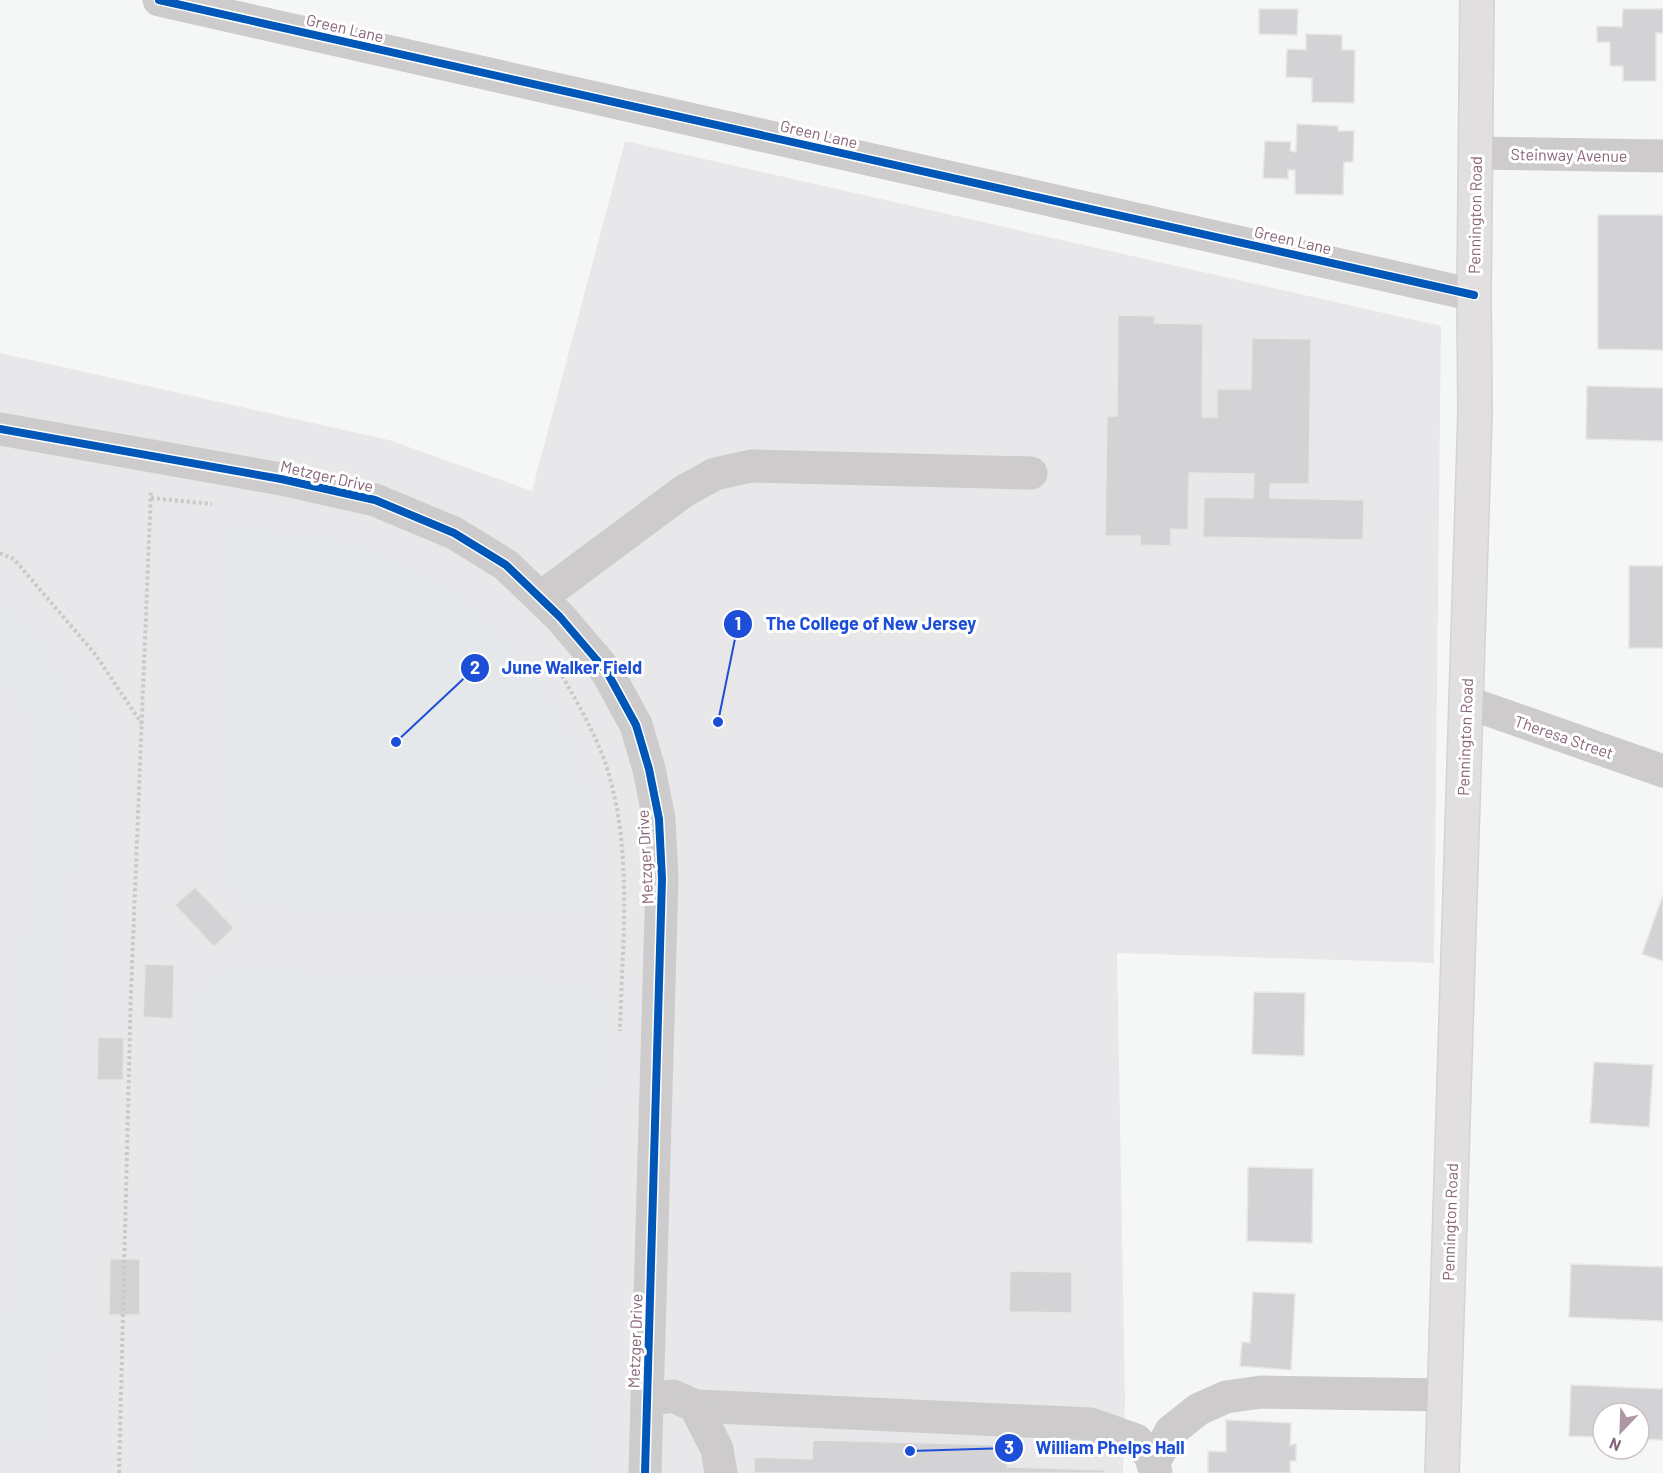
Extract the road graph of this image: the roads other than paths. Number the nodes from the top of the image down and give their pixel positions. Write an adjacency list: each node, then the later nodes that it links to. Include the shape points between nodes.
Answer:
1 (159, 0): 3 (street, Green Lane)
2 (1478, 0): 4 (main road, Pennington Road)
3 (192, 4): 6 (street, Green Lane)
4 (1475, 153): 5 (street, Steinway Avenue); 6 (main road, Pennington Road)
5 (1663, 156)
6 (1474, 295): 10 (main road, Pennington Road, via 1475,413)
7 (0, 429): 9 (street, Metzger Drive, via 281,479 375,500 454,533 506,565)
8 (1031, 473): 9 (street, via 751,466 715,474 684,491)
9 (540, 598): 13 (street, Metzger Drive, via 607,672 636,724 659,819 662,879)
10 (1466, 702): 11 (street, Theresa Street); 12 (main road, Pennington Road)
11 (1663, 771)
12 (1444, 1395): 15 (street, via 1261,1392 1226,1397 1198,1409 1171,1431); 18 (main road, Pennington Road)
13 (647, 1400): 14 (street, via 673,1396); 16 (street, Metzger Drive)
14 (694, 1406): 15 (street, via 1091,1424 1136,1440 1150,1455); 17 (street, via 717,1449)
15 (1154, 1469)
16 (645, 1473)
17 (721, 1473)
18 (1442, 1473)

